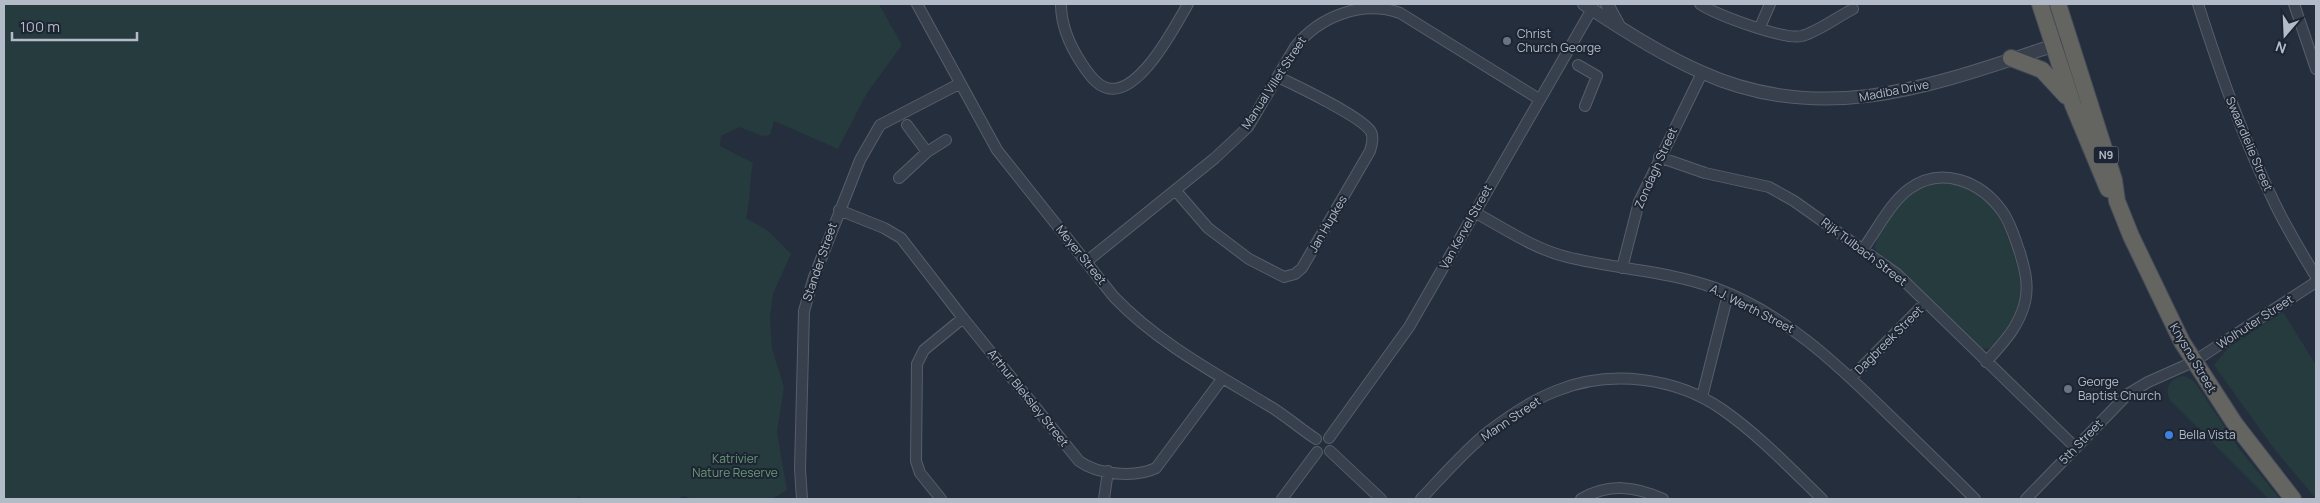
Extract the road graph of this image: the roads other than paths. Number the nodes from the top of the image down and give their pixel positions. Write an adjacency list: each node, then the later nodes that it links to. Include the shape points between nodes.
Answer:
1 (917, 4): 23 (street, Meyer Street)
2 (1061, 4): 3 (street, via 1066,35 1076,55 1094,80 1109,89 1120,87 1147,68)
3 (1188, 4)
4 (1607, 4): 14 (street)
5 (1700, 4): 15 (street, via 1732,19)
6 (1770, 4): 15 (street)
7 (2040, 4): 17 (highway, Knysna Street / N9)
8 (2058, 4): 16 (highway, Knysna Street / N9)
9 (2198, 4): 39 (street, Swaardlelie Street, via 2225,89 2258,167)
10 (2294, 4): 20 (street)
11 (1589, 5): 14 (street, Madiba Drive); 24 (street, Van Kervel Street)
12 (1345, 8): 22 (street, Manual Villet Street, via 1304,36); 24 (street, Manual Villet Street, via 1382,8 1400,13)
13 (1853, 9): 15 (street, via 1803,36 1789,37)
14 (1620, 26): 21 (street, Madiba Drive)
15 (1760, 27)
16 (2070, 40): 17 (street, Madiba Drive); 33 (highway, Knysna Street / N9, via 2114,180)
17 (2053, 46): 18 (street, Madiba Drive); 25 (highway, Knysna Street / N9)
18 (2011, 58): 21 (street, Madiba Drive, via 1886,94 1837,100 1765,94); 25 (highway, via 2049,75)
19 (1578, 65): 26 (street, via 1597,78)
20 (2316, 69)
21 (1702, 72): 30 (street, Zondagh Street)
22 (1278, 77): 32 (street, Manual Villet Street, via 1248,127); 32 (street, Jan Hupkes, via 1360,121 1371,133 1373,141 1302,268 1284,277 1249,259 1208,228)
23 (959, 84): 34 (street, Stander Street, via 880,125 860,160); 37 (street, Meyer Street, via 997,150)
24 (1539, 99): 35 (street, Van Kervel Street)
25 (2073, 105): 33 (highway, Knysna Street / N9, via 2104,183)
26 (1585, 106)
27 (907, 125): 29 (street)
28 (946, 140): 29 (street)
29 (927, 152): 31 (street)
30 (1659, 157): 36 (street, Rijk Tulbach Street, via 1705,173 1780,192); 38 (street, Zondagh Street, via 1639,202)
31 (899, 178)
32 (1176, 191): 37 (street, Manual Villet Street)
33 (2117, 201): 45 (highway, Knysna Street / N9, via 2154,288)
34 (839, 210): 43 (street, Arthur Bleksley Street, via 901,238); 56 (street, Stander Street, via 805,304)
35 (1474, 212): 38 (street, A.J. Werth Street, via 1552,252); 49 (street, Van Kervel Street, via 1409,326)
36 (1863, 249): 42 (street, Rijk Tulbach Street, via 1897,274); 44 (street, via 1899,198 1924,180 1949,177 1978,187 1990,197 2002,212 2015,240 2026,272 2027,287 2018,323)
37 (1086, 262): 47 (street, Meyer Street, via 1130,314)
38 (1622, 268): 41 (street, A.J. Werth Street, via 1694,282)
39 (2316, 278)
40 (2316, 282): 45 (street, Wolhuter Street)
41 (1728, 294): 46 (street, A.J. Werth Street, via 1800,333); 48 (street)
42 (1926, 302): 44 (street, Rijk Tulbach Street); 46 (street, Dagbreek Street)
43 (963, 318): 54 (street, Arthur Bleksley Street, via 1079,461 1093,470); 57 (street, via 924,350 917,364 916,461 920,472)
44 (1986, 362): 51 (street, Rijk Tulbach Street)
45 (2193, 362): 51 (street, 5th Street, via 2128,394); 66 (highway, Knysna Street / N9, via 2246,439)
46 (1851, 378): 65 (street, A.J. Werth Street)
47 (1222, 379): 50 (street, Meyer Street, via 1277,411); 54 (street, Arthur Bleksley Street, via 1156,468 1139,473)
48 (1702, 397): 61 (street, Mann Street, via 1670,385 1633,378 1599,380 1557,390 1488,432); 64 (street, Mann Street, via 1753,433)
49 (1329, 438): 50 (street); 52 (street, via 1333,445)
50 (1316, 439): 53 (street, via 1314,446)
51 (2076, 448): 55 (street, 5th Street)
52 (1330, 451): 53 (street, via 1326,454); 60 (street)
53 (1317, 452): 59 (street)
54 (1108, 471): 58 (street)
55 (2033, 497)
56 (802, 499)
57 (941, 499)
58 (1104, 499)
59 (1282, 499)
60 (1382, 499)
61 (1421, 499)
62 (1581, 499): 63 (street, via 1604,489 1622,488 1644,490)
63 (1663, 499)
64 (1822, 499)
65 (1975, 499)
66 (2293, 499)

